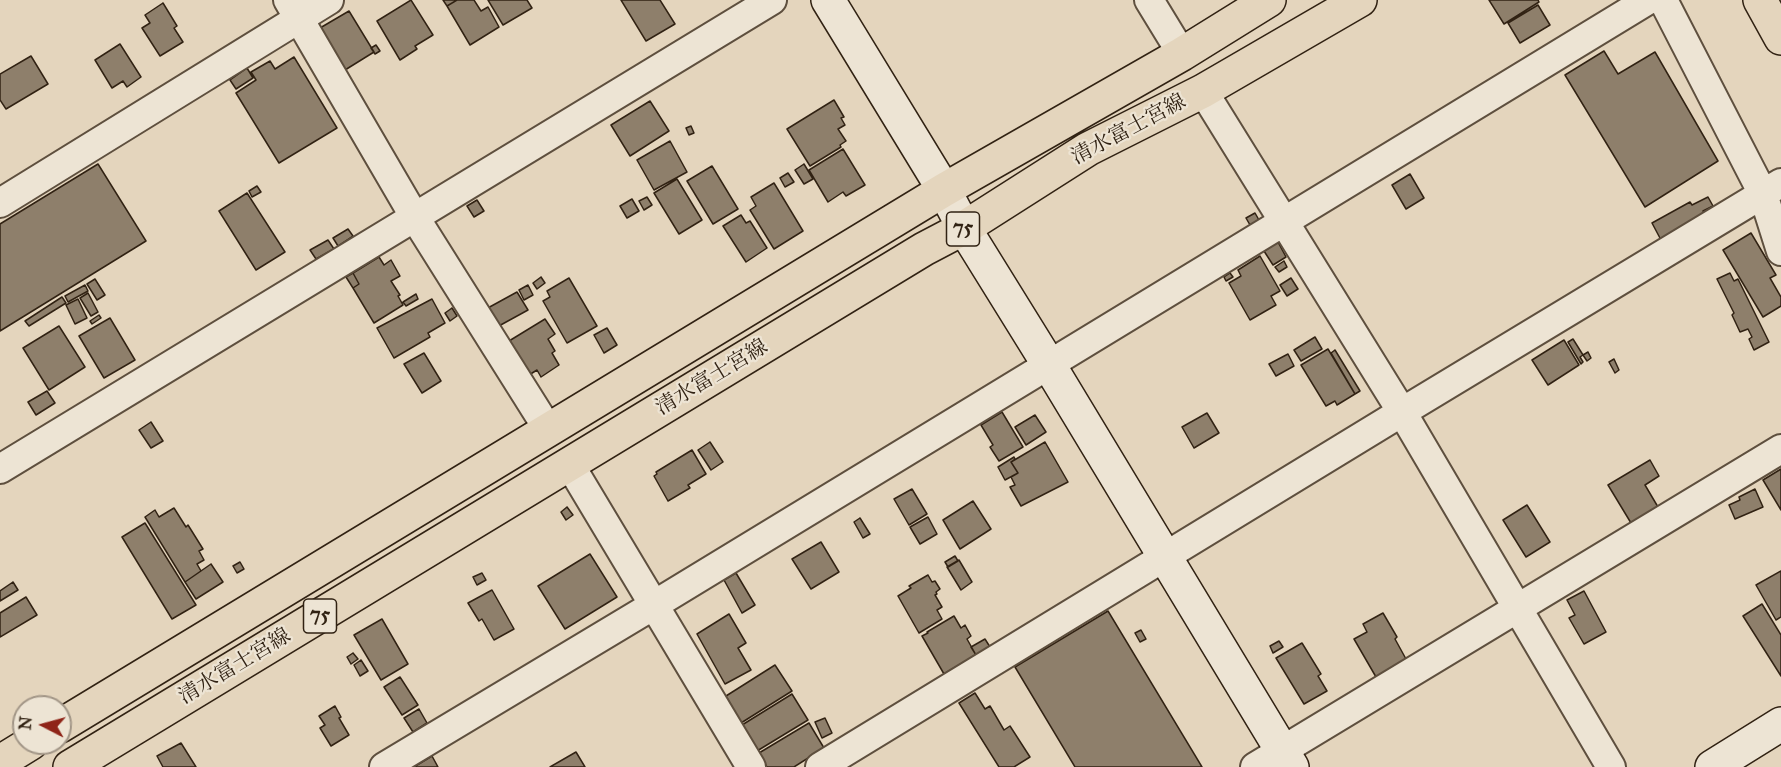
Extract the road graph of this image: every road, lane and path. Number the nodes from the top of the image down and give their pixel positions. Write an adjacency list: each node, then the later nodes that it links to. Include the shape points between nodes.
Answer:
1 (329, 0): 10 (street)
2 (771, 0): 17 (street)
3 (828, 0): 15 (street)
4 (1149, 0): 12 (street)
5 (1269, 0): 12 (main road, 清水富士宮線 / 75)
6 (1360, 0): 13 (main road, 清水富士宮線 / 75)
7 (1648, 0): 18 (street)
8 (1663, 0): 14 (street)
9 (1760, 0): 11 (main road)
10 (293, 9): 16 (street); 17 (street)
11 (1781, 38)
12 (1182, 54): 15 (main road, 清水富士宮線 / 75)
13 (1203, 91): 18 (street); 19 (main road, 清水富士宮線 / 75, via 1088,149)
14 (1772, 189): 20 (street); 22 (street)
15 (944, 190): 19 (street); 23 (main road, 清水富士宮線 / 75)
16 (0, 203)
17 (414, 216): 23 (street); 26 (street)
18 (1284, 222): 21 (street); 22 (street)
19 (963, 228): 21 (street); 25 (main road, 清水富士宮線 / 75)
20 (1781, 251)
21 (1049, 365): 27 (street); 28 (street)
22 (1402, 412): 27 (street); 29 (street)
23 (548, 429): 30 (main road, 清水富士宮線 / 75)
24 (1781, 449): 29 (street)
25 (570, 465): 28 (street); 33 (main road, 清水富士宮線 / 75)
26 (0, 469)
27 (1165, 556): 32 (street); 36 (street)
28 (654, 605): 34 (street); 35 (street)
29 (1517, 609): 32 (street); 38 (street)
30 (72, 719)
31 (1781, 724): 39 (street)
32 (1287, 759): 37 (street)
33 (70, 767)
34 (384, 767)
35 (751, 767)
36 (820, 767)
37 (1255, 767)
38 (1611, 767)
39 (1712, 767)

